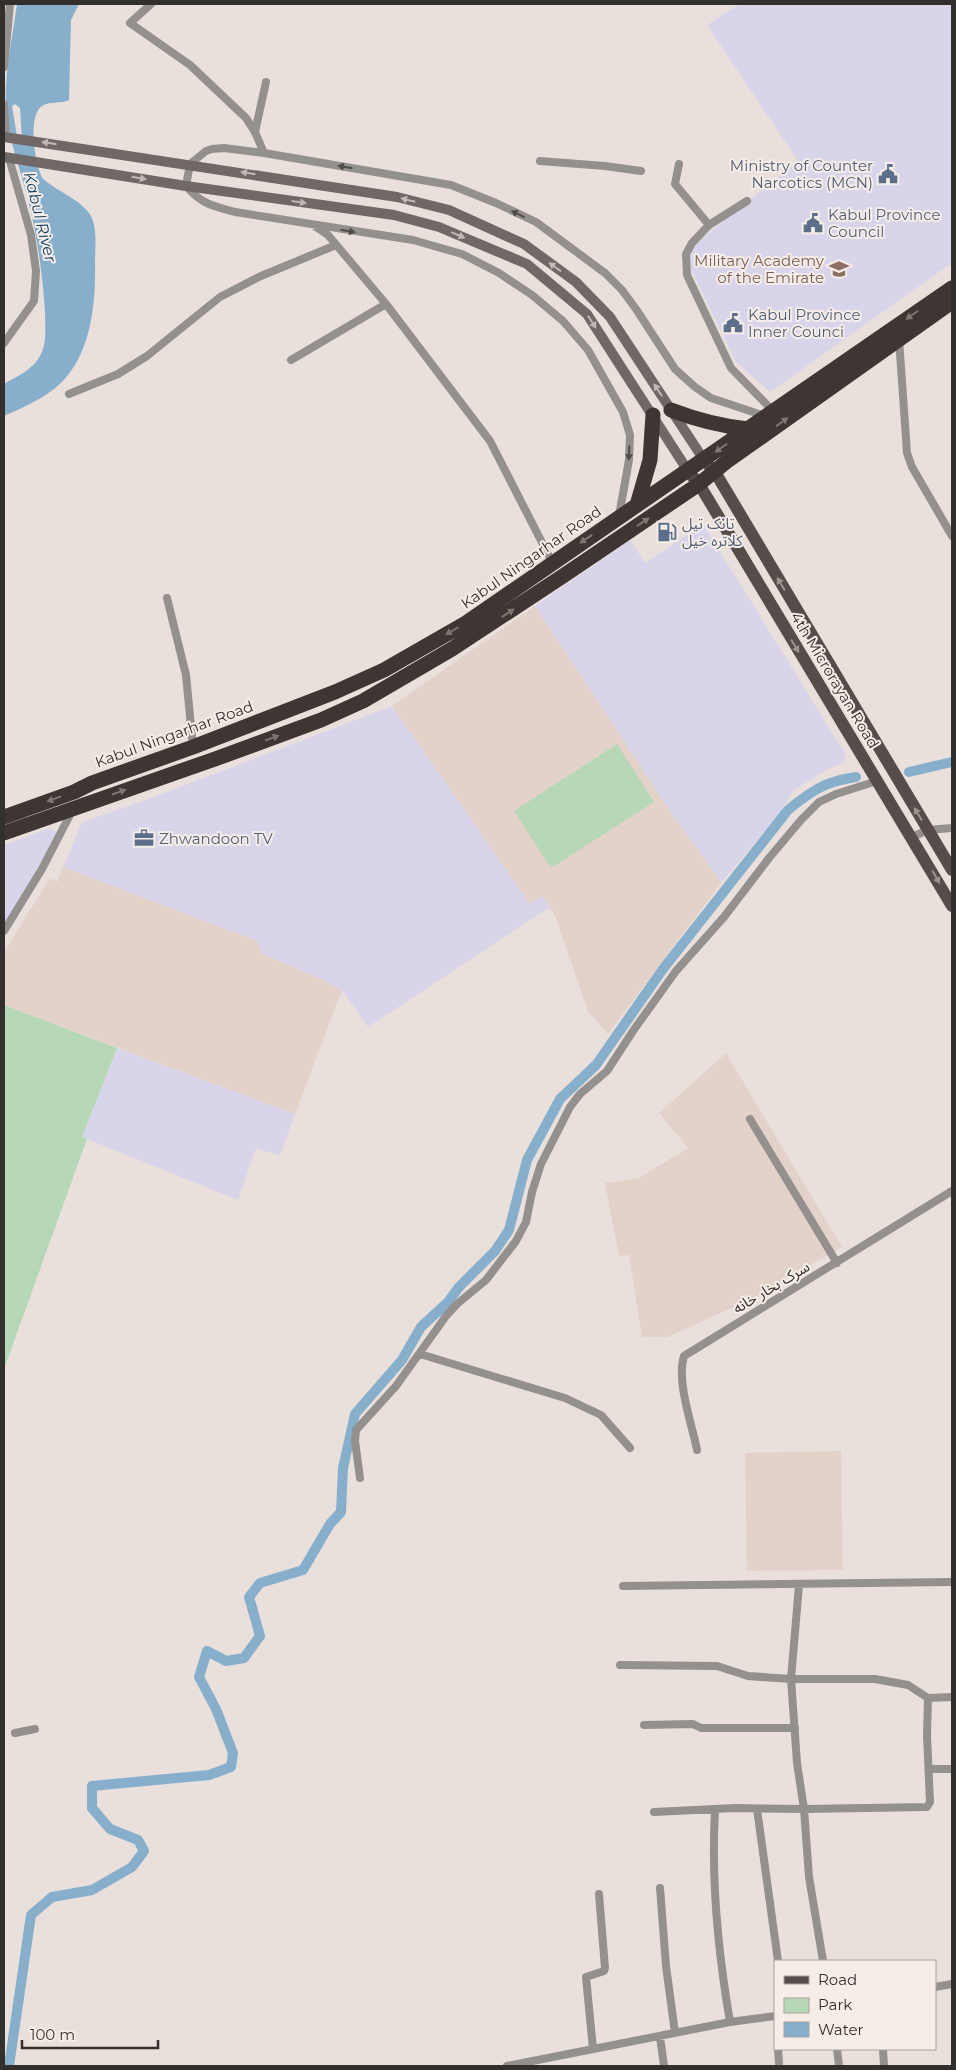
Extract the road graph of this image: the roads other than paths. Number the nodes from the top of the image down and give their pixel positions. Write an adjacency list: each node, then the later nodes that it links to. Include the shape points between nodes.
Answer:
1 (10, 4): 3 (street)
2 (151, 4): 7 (street, via 130,23 190,65 246,118)
3 (6, 13): 4 (street)
4 (4, 67)
5 (266, 82): 7 (street)
6 (4, 105): 8 (street)
7 (255, 132): 9 (street)
8 (6, 137): 12 (main road, one-way to 8)
9 (264, 153): 12 (street, via 212,149); 28 (street, one-way to 9, via 711,398 695,387 675,369 622,290 605,273 536,222 450,185)
10 (8, 157): 15 (main road, one-way to 15); 24 (street, via 31,235 36,271 34,301)
11 (540, 161): 14 (street)
12 (190, 164): 15 (street); 27 (main road, one-way to 12, via 610,317 576,282 524,244 449,210 397,197)
13 (679, 164): 18 (street, via 675,184)
14 (641, 172)
15 (186, 186): 17 (street, via 206,204); 29 (main road, one-way to 29, via 394,215 439,227 527,264 587,314)
16 (748, 201): 18 (street)
17 (310, 224): 19 (street); 36 (street, one-way to 36, via 414,240 462,254 532,295 563,321 588,350 628,427 629,460)
18 (709, 226): 28 (street, via 686,254 687,275 731,368)
19 (336, 244): 22 (street); 26 (street, via 220,297 147,356 118,374)
20 (952, 288): 28 (highway, Kabul Ningarhar Road, one-way to 28)
21 (952, 302): 23 (highway)
22 (386, 304): 25 (street); 38 (street, via 490,441)
23 (899, 339): 33 (highway, one-way to 23); 37 (street, via 907,453)
24 (4, 343)
25 (291, 360)
26 (68, 394)
27 (671, 410): 30 (highway, via 706,423); 31 (main road)
28 (769, 414): 30 (highway, Kabul Ningarhar Road)
29 (653, 415): 32 (main road); 35 (highway, via 650,460)
30 (748, 429): 31 (highway, Kabul Ningarhar Road, one-way to 31)
31 (704, 460): 32 (highway, Kabul Ningarhar Road); 33 (main road, 4th Microrayan Road)
32 (688, 471): 34 (main road, 4th Microrayan Road); 35 (highway, Kabul Ningarhar Road)
33 (715, 472): 34 (highway, Kabul Ningarhar Road); 46 (main road, 4th Microrayan Road, one-way to 33)
34 (699, 484): 41 (main road, 4th Microrayan Road, one-way to 41); 43 (highway, Kabul Ningarhar Road, one-way to 34, via 321,720 363,701 452,649)
35 (637, 505): 36 (highway, Kabul Ningarhar Road)
36 (619, 518): 38 (highway, Kabul Ningarhar Road, one-way to 38)
37 (952, 536)
38 (552, 562): 40 (highway, Kabul Ningarhar Road, one-way to 40, via 466,623 384,670)
39 (167, 598): 40 (street, via 186,675)
40 (193, 747): 42 (highway, Kabul Ningarhar Road)
41 (877, 781): 48 (main road, 4th Microrayan Road); 55 (street, via 819,802 676,971 607,1072 580,1094 570,1107 541,1164 526,1222 516,1241 486,1280 456,1304)
42 (74, 792): 43 (street); 44 (highway, Kabul Ningarhar Road, one-way to 44)
43 (73, 808): 47 (highway, Kabul Ningarhar Road); 51 (street, via 42,870)
44 (9, 815)
45 (952, 828): 46 (street)
46 (928, 830): 48 (street); 49 (main road, 4th Microrayan Road)
47 (4, 833)
48 (912, 837): 50 (main road, 4th Microrayan Road, one-way to 50)
49 (952, 870)
50 (952, 906)
51 (4, 931)
52 (750, 1119): 54 (street)
53 (952, 1191): 54 (street, سرک بخار خانه)
54 (837, 1264): 57 (street, سرک بخار خانه, via 684,1356 684,1389)
55 (420, 1354): 56 (street, via 565,1398 601,1415); 58 (street, via 356,1430)
56 (630, 1448)
57 (697, 1450)
58 (360, 1478)
59 (952, 1582): 60 (street)
60 (799, 1585): 61 (street); 63 (street)
61 (623, 1586)
62 (620, 1666): 63 (street, via 717,1666 748,1676)
63 (791, 1679): 65 (street, via 875,1679 908,1685); 68 (street)
64 (952, 1697): 65 (street)
65 (928, 1698): 70 (street)
66 (644, 1725): 68 (street)
67 (35, 1728): 69 (street)
68 (795, 1728): 73 (street)
69 (15, 1733)
70 (929, 1769): 71 (street); 73 (street, via 930,1802 927,1807)
71 (952, 1769)
72 (757, 1809): 73 (street); 74 (street); 78 (street)
73 (804, 1809): 79 (street, via 808,1877)
74 (715, 1810): 75 (street); 83 (street, via 718,1943)
75 (654, 1812)
76 (660, 1888): 84 (street)
77 (600, 1894): 86 (street, via 605,1968 586,1979)
78 (778, 1960)
79 (823, 1960)
80 (952, 1984): 81 (street)
81 (936, 1987)
82 (774, 2016): 83 (street)
83 (730, 2022): 84 (street)
84 (675, 2032): 85 (street)
85 (660, 2037): 86 (street); 92 (street)
86 (593, 2049): 91 (street)
87 (778, 2050): 90 (street)
88 (837, 2050): 93 (street)
89 (883, 2050): 94 (street)
90 (779, 2063)
91 (507, 2066)
92 (664, 2066)
93 (838, 2066)
94 (884, 2066)

